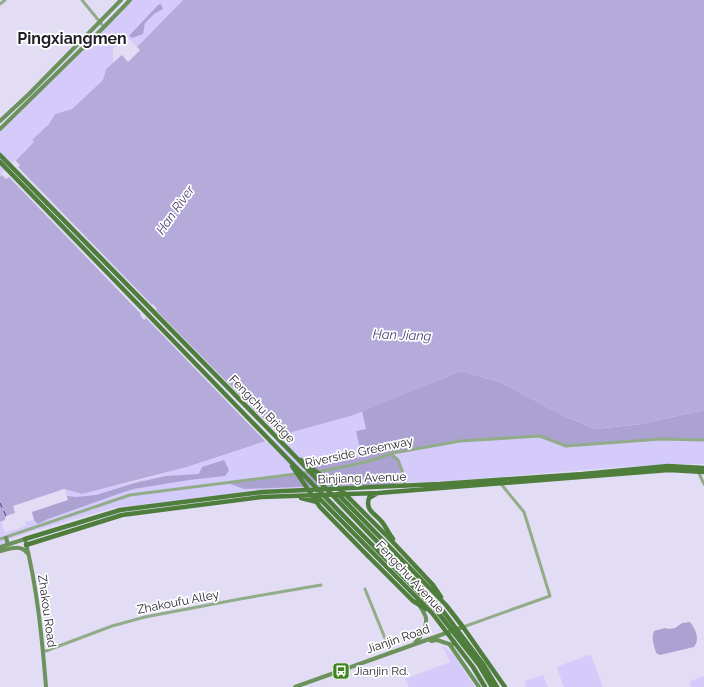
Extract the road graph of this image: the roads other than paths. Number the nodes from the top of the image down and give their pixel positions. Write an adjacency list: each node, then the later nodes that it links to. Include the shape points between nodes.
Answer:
1 (5, 0): 5 (street)
2 (82, 0): 6 (street)
3 (121, 0): 6 (street)
4 (130, 0): 7 (street)
5 (0, 4)
6 (99, 22): 7 (street); 8 (street)
7 (104, 27): 9 (street)
8 (0, 121)
9 (0, 129)
10 (0, 151): 13 (main road, bridge)
11 (0, 154): 13 (main road, Fengchu Bridge, bridge)
12 (0, 163): 13 (main road, Fengchu Bridge, bridge)
13 (10, 168): 15 (main road, Fengchu Bridge, bridge); 17 (main road, Fengchu Bridge, bridge)
14 (704, 440): 16 (street, Riverside Greenway, via 661,439 566,446 540,436 460,441)
15 (289, 450): 36 (main road, bridge, via 342,491); 58 (main road, Fengchu Bridge, bridge, via 440,607)
16 (391, 454): 23 (street, via 398,460); 31 (street, Riverside Greenway, via 322,471 130,495)
17 (284, 455): 43 (main road, bridge, via 320,507 413,602); 57 (main road, Fengchu Bridge, bridge, via 436,610)
18 (704, 468): 23 (main road, Binjiang Avenue, via 668,466)
19 (698, 472): 20 (main road, Binjiang Avenue); 21 (main road, Binjiang Avenue, via 668,470); 22 (street)
20 (704, 472)
21 (501, 484): 26 (main road, Binjiang Avenue); 45 (street, via 524,512 550,596)
22 (704, 484)
23 (405, 486): 25 (main road, Binjiang Avenue)
24 (311, 489): 25 (main road, Binjiang Avenue); 27 (main road, Fengchu Avenue); 33 (main road, Binjiang Avenue, via 262,492 120,510)
25 (333, 489): 28 (main road, Fengchu Avenue)
26 (378, 493): 28 (main road, Binjiang Avenue); 36 (main road, via 369,498 367,503)
27 (317, 495): 28 (main road, Binjiang Avenue); 29 (main road, Binjiang Avenue); 30 (main road, Fengchu Avenue)
28 (338, 495): 42 (main road, Fengchu Avenue)
29 (288, 496): 30 (main road, via 315,501); 35 (main road, Binjiang Avenue, via 261,497 122,515)
30 (336, 515): 44 (main road, Fengchu Avenue)
31 (6, 538): 32 (street, Riverside Greenway); 34 (street)
32 (0, 539)
33 (25, 539): 34 (street); 35 (street, Zhakou Road)
34 (8, 544): 37 (street)
35 (26, 545): 39 (street, Zhakou Road)
36 (397, 546): 42 (main road, via 433,585)
37 (0, 547)
38 (0, 551): 39 (street, via 22,548)
39 (28, 556): 50 (street, Zhakou Road)
40 (321, 585): 50 (street, Zhakoufu Alley, via 145,617 112,626)
41 (366, 589): 51 (street)
42 (446, 605): 45 (main road, Fengchu Avenue)
43 (420, 606): 44 (main road); 48 (street, via 426,617 426,624 423,633)
44 (432, 613): 46 (main road, Fengchu Avenue)
45 (463, 627): 46 (street, Jianjin Road); 52 (main road, Fengchu Avenue)
46 (447, 633): 48 (street, Jianjin Road); 49 (main road, Fengchu Avenue)
47 (450, 644): 48 (street, via 437,640); 49 (street); 55 (street)
48 (413, 645): 51 (street, Jianjin Road)
49 (459, 649): 56 (main road, Fengchu Avenue)
50 (43, 652): 53 (street, Zhakou Road)
51 (391, 653): 54 (street, Jianjin Road)
52 (505, 686)
53 (46, 687)
54 (295, 687)
55 (479, 687)
56 (485, 687)
57 (492, 687)
58 (497, 687)

